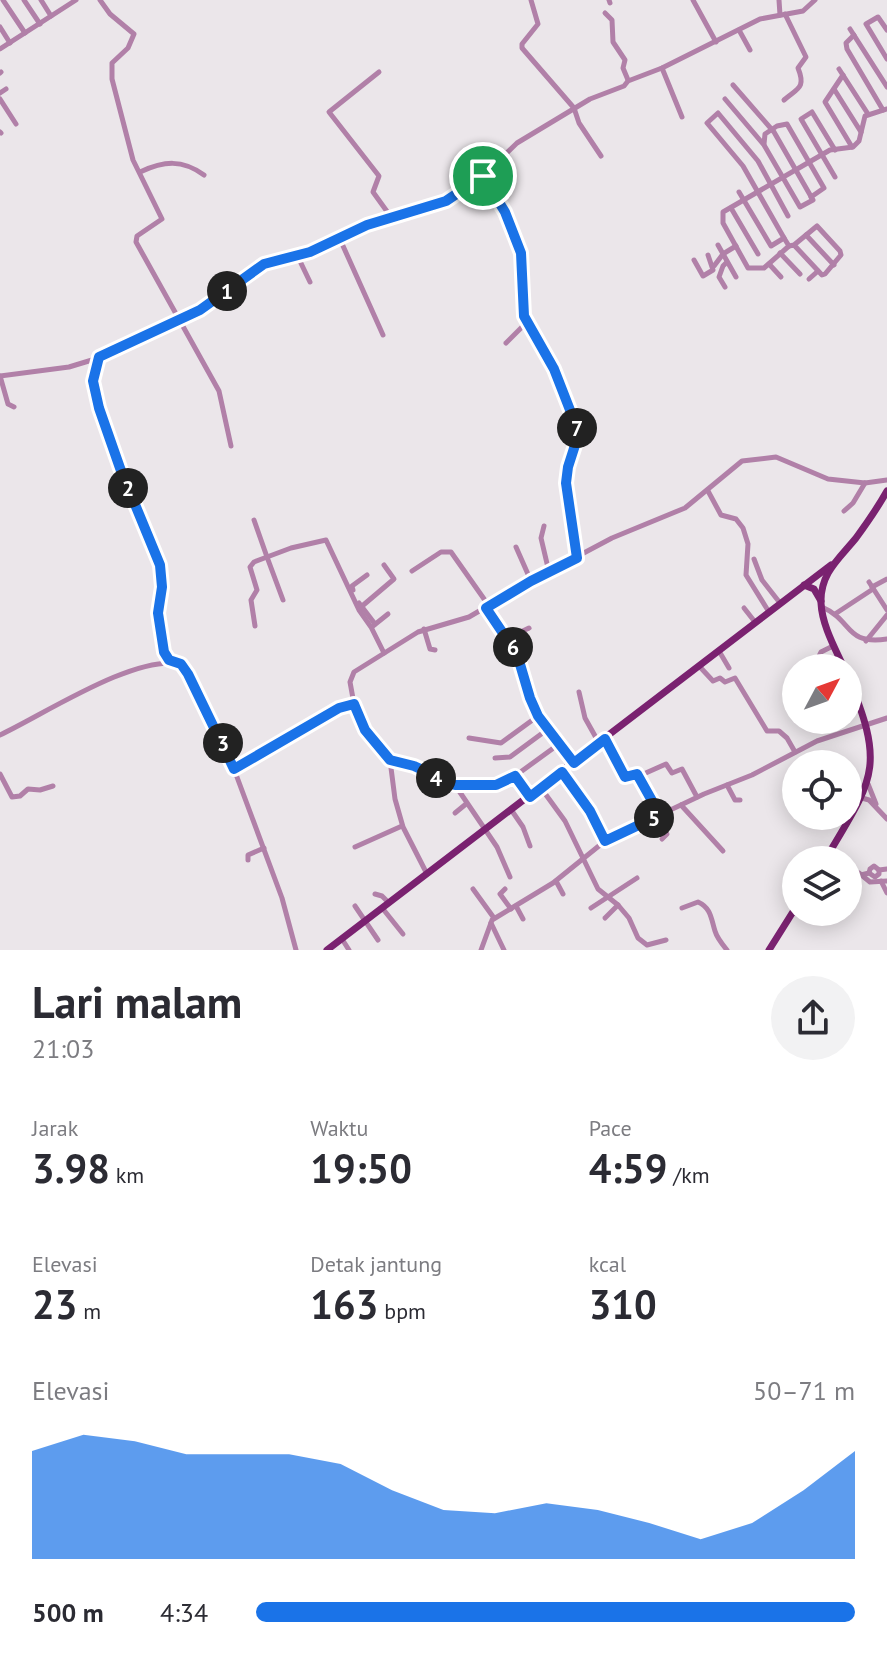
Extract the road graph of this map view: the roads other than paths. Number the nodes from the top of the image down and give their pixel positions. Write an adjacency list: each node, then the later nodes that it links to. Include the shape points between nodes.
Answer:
1 (3, 0): 19 (street)
2 (24, 0): 15 (street)
3 (41, 0): 14 (street)
4 (59, 0): 11 (street)
5 (76, 0): 11 (street)
6 (100, 0): 49 (street, via 134,34 112,63 112,79)
7 (531, 0): 34 (street, via 538,24 522,48)
8 (693, 0): 20 (street)
9 (779, 0): 13 (street)
10 (815, 0): 13 (street, via 803,11)
11 (64, 8): 14 (street)
12 (605, 13): 27 (street, via 612,20 613,42 625,60)
13 (782, 14): 17 (street); 33 (street, via 806,57 798,68 802,85)
14 (51, 16): 15 (street)
15 (40, 24): 19 (street)
16 (0, 27): 21 (street)
17 (739, 30): 20 (street); 23 (street)
18 (887, 30): 24 (street, via 878,17 866,24)
19 (25, 33): 21 (street)
20 (716, 42): 25 (street)
21 (10, 43): 22 (street)
22 (0, 49)
23 (750, 50)
24 (887, 59)
25 (662, 68): 27 (street); 37 (street)
26 (379, 72): 61 (street, via 329,112 379,176 373,192)
27 (628, 81): 34 (street)
28 (733, 85): 39 (street)
29 (887, 87): 35 (street, via 852,32 847,49)
30 (834, 89): 36 (street, via 841,72); 40 (street); 42 (street, via 825,103)
31 (0, 99): 38 (street)
32 (725, 99): 41 (street)
33 (784, 100)
34 (574, 108): 45 (street); 51 (street, via 517,143)
35 (885, 110): 36 (street)
36 (868, 114): 40 (street)
37 (682, 117)
38 (16, 124)
39 (771, 130): 41 (street, via 765,134); 46 (street, via 787,124); 48 (street)
40 (861, 132): 42 (street)
41 (765, 147): 47 (street); 52 (street)
42 (852, 147): 43 (street)
43 (835, 150): 44 (street); 44 (street, via 811,112 801,121)
44 (821, 155): 46 (street); 53 (street)
45 (601, 156)
46 (809, 162): 48 (street); 57 (street, via 824,188)
47 (759, 165): 54 (street); 56 (street, via 718,113 707,123)
48 (796, 170): 52 (street); 57 (street)
49 (140, 172): 50 (street, via 172,162); 85 (street, via 162,219 135,239)
50 (204, 175)
51 (483, 176): 61 (street, via 446,201); 86 (street, via 521,253)
52 (783, 177): 54 (street); 57 (street, via 800,207)
53 (835, 177)
54 (771, 184): 56 (street); 60 (street)
55 (739, 192): 58 (street)
56 (757, 192): 58 (street); 64 (street)
57 (811, 197)
58 (744, 200): 59 (street); 64 (street, via 771,246)
59 (731, 208): 66 (street, via 723,212 723,223); 70 (street)
60 (788, 216)
61 (391, 217): 63 (street)
62 (806, 235): 67 (street); 76 (street); 76 (street, via 817,226 840,251)
63 (339, 237): 71 (street); 87 (street)
64 (784, 238): 67 (street)
65 (718, 245): 69 (street)
66 (736, 246): 69 (street); 75 (street, via 748,268)
67 (791, 246): 68 (street); 78 (street)
68 (780, 253): 75 (street); 79 (street)
69 (723, 254): 74 (street); 77 (street)
70 (758, 254)
71 (297, 255): 83 (street); 85 (street, via 258,268 212,304)
72 (708, 255): 77 (street)
73 (694, 260): 77 (street, via 703,276)
74 (727, 262): 80 (street); 84 (street, via 719,277)
75 (769, 264): 81 (street)
76 (834, 265): 78 (street, via 825,274)
77 (714, 266)
78 (818, 271): 82 (street)
79 (800, 274)
80 (736, 277)
81 (781, 277)
82 (809, 279)
83 (310, 282)
84 (725, 287)
85 (179, 321): 89 (street); 92 (street, via 222,399)
86 (527, 322): 88 (street); 102 (street, via 562,386 578,434 566,483)
87 (383, 335)
88 (506, 343)
89 (99, 357): 90 (street, via 69,367); 137 (street, via 94,388 160,565 158,613 164,652)
90 (0, 376): 91 (street, via 8,404)
91 (14, 407)
92 (231, 446)
93 (887, 480): 94 (street)
94 (865, 483): 95 (street, via 828,479 784,459 763,457 738,463); 97 (street)
95 (708, 491): 102 (street, via 676,512); 119 (street, via 721,515 736,519 743,528 746,575)
96 (887, 491): 105 (main road)
97 (844, 511)
98 (254, 520): 101 (street)
99 (544, 526): 107 (street, via 541,538)
100 (516, 547): 110 (street)
101 (267, 557): 113 (street); 124 (street, via 250,567 257,590 251,600); 125 (street, via 326,540 359,610)
102 (577, 558): 107 (street)
103 (754, 559): 114 (street)
104 (384, 565): 116 (street, via 394,579)
105 (831, 565): 111 (main road); 115 (main road)
106 (412, 571): 117 (street, via 441,552 451,552)
107 (549, 572): 110 (street)
108 (367, 575): 116 (street, via 352,586)
109 (887, 579): 112 (street)
110 (531, 581): 117 (street)
111 (804, 585): 114 (main road); 115 (main road, via 814,589)
112 (871, 586): 120 (street); 122 (street)
113 (283, 600)
114 (780, 603): 119 (main road)
115 (822, 604): 122 (street); 131 (main road)
116 (361, 607): 125 (street)
117 (488, 607): 127 (street, via 463,620); 128 (street)
118 (744, 608): 123 (street)
119 (769, 612): 123 (main road)
120 (887, 613): 130 (street)
121 (388, 614): 125 (street)
122 (835, 614): 130 (street)
123 (755, 622): 133 (main road)
124 (255, 626)
125 (373, 626): 134 (street)
126 (529, 628): 128 (street)
127 (424, 629): 132 (street); 134 (street)
128 (508, 638): 143 (street)
129 (887, 639): 130 (street)
130 (866, 641)
131 (834, 646): 135 (street); 136 (main road)
132 (435, 650)
133 (719, 651): 138 (main road); 139 (street)
134 (384, 653): 141 (street, via 351,677)
135 (820, 654)
136 (838, 654)
137 (175, 663): 147 (street, via 111,679); 157 (street, via 188,674)
138 (700, 667): 149 (main road); 151 (street, via 713,681 735,678 767,731 779,731)
139 (729, 668)
140 (579, 692): 149 (street, via 585,718)
141 (354, 704): 155 (street, via 365,730); 157 (street)
142 (862, 712): 145 (main road)
143 (538, 716): 146 (street); 148 (street, via 501,743)
144 (887, 718): 145 (street)
145 (867, 725): 152 (street); 162 (main road, via 872,751)
146 (548, 729): 150 (street); 153 (street, via 510,757)
147 (0, 735)
148 (469, 738)
149 (602, 741): 156 (main road); 161 (street, via 625,777)
150 (559, 744): 156 (street); 160 (street)
151 (794, 750)
152 (800, 750)
153 (495, 758)
154 (782, 758): 164 (street)
155 (390, 760): 163 (street); 178 (street)
156 (574, 763): 158 (main road)
157 (234, 769): 184 (street)
158 (562, 772): 166 (main road); 181 (street)
159 (0, 774): 165 (street, via 12,797)
160 (515, 776): 163 (street, via 496,785); 167 (street)
161 (639, 776): 168 (street, via 666,764 672,773 682,769); 176 (street)
162 (868, 784): 169 (main road); 173 (street)
163 (455, 785): 171 (street)
164 (727, 785): 168 (street); 170 (street)
165 (53, 786)
166 (541, 788): 167 (main road); 186 (street, via 565,821)
167 (530, 797): 174 (main road)
168 (697, 797): 172 (street)
169 (862, 798): 173 (street)
170 (740, 800)
171 (466, 804): 175 (street); 179 (street)
172 (681, 805): 176 (street); 185 (street)
173 (878, 809): 177 (street)
174 (512, 811): 179 (main road); 182 (street)
175 (455, 813)
176 (659, 816): 180 (street, via 667,834); 181 (street)
177 (887, 819)
178 (402, 826): 183 (street); 189 (street)
179 (485, 831): 189 (main road); 192 (street)
180 (662, 839)
181 (605, 841): 186 (street)
182 (530, 846)
183 (355, 847)
184 (264, 848): 187 (street); 217 (street)
185 (723, 851)
186 (582, 858): 194 (street); 201 (street)
187 (248, 860)
188 (884, 869): 190 (street, via 871,867)
189 (428, 875): 204 (main road)
190 (862, 875)
191 (862, 876): 195 (street, via 870,882)
192 (510, 877)
193 (637, 878): 201 (street)
194 (556, 881): 200 (street); 205 (street)
195 (884, 881): 198 (street)
196 (473, 889): 210 (street)
197 (505, 889): 205 (street, via 500,894)
198 (887, 893)
199 (375, 894): 204 (street)
200 (563, 894)
201 (607, 897): 202 (street); 206 (street)
202 (618, 905): 208 (street); 216 (street, via 643,944)
203 (355, 906): 211 (street)
204 (387, 906): 211 (main road); 213 (street)
205 (514, 907): 209 (street); 210 (street)
206 (591, 908)
207 (682, 908): 222 (street, via 703,903)
208 (605, 918)
209 (523, 919)
210 (493, 921): 220 (street); 221 (street)
211 (366, 922): 214 (main road); 215 (street)
212 (784, 926): 223 (main road)
213 (403, 934)
214 (342, 939): 218 (main road); 219 (street)
215 (378, 940)
216 (666, 940)
217 (296, 950)
218 (327, 950)
219 (349, 950)
220 (481, 950)
221 (504, 950)
222 (727, 950)
223 (769, 950)

